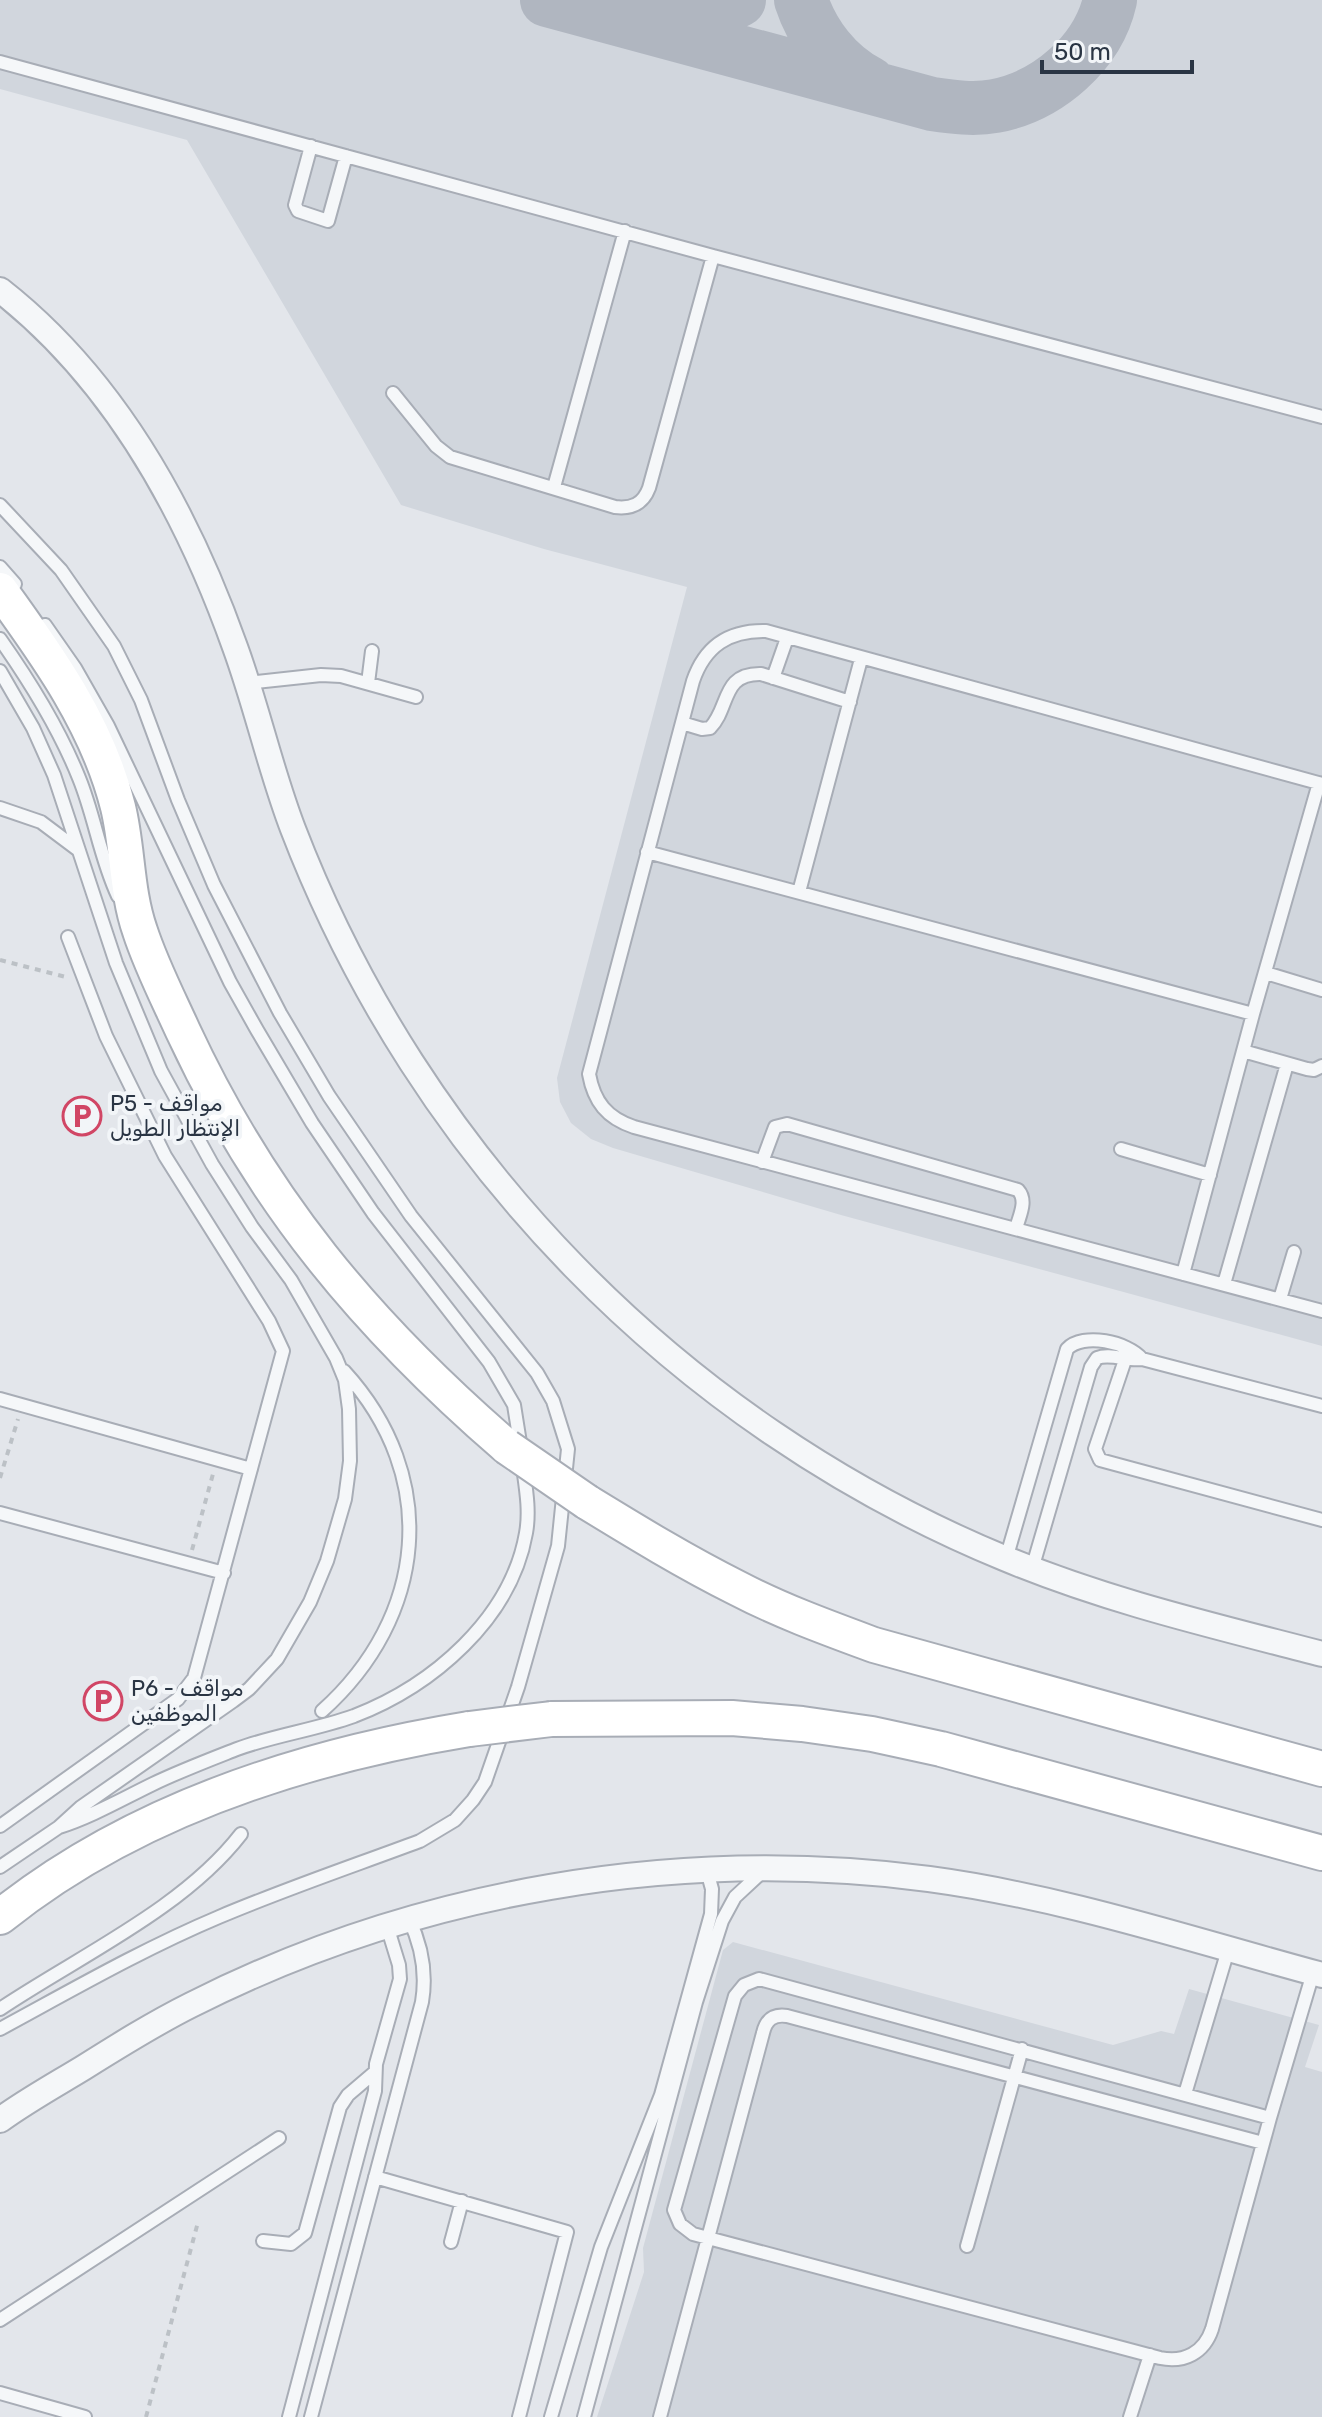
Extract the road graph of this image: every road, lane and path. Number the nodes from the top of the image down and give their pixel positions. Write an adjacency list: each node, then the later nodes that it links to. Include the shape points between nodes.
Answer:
1 (0, 62): 2 (lane)
2 (311, 146): 3 (lane); 3 (lane, via 295,205 304,215 328,221)
3 (346, 156): 4 (lane)
4 (625, 231): 5 (lane); 9 (lane)
5 (713, 256): 8 (lane); 9 (lane, via 646,494 636,505 623,508)
6 (0, 290): 20 (street, via 90,379 157,474 189,530)
7 (393, 393): 9 (lane, via 450,457)
8 (1322, 417)
9 (554, 487)
10 (0, 505): 79 (lane, via 61,570 114,646 141,700 201,857 298,1044 403,1206 537,1373 557,1409 568,1449 561,1531 534,1631 490,1772 464,1811 420,1841 186,1931)
11 (0, 567): 12 (lane)
12 (11, 592): 30 (street, via 96,746 118,807)
13 (37, 612): 68 (lane, via 108,726 230,982 284,1076 373,1213 509,1394 528,1511 522,1552 500,1599 475,1632 429,1675 354,1716 246,1746)
14 (787, 638): 17 (lane); 19 (lane); 24 (lane, via 750,631 719,642 698,665)
15 (0, 639): 30 (lane, via 70,756 109,875)
16 (372, 651): 21 (lane)
17 (861, 659): 23 (lane); 25 (lane)
18 (0, 671): 27 (lane, via 44,752)
19 (773, 678): 23 (lane); 24 (lane, via 755,674 737,680 710,728)
20 (247, 683): 21 (lane, via 331,675); 60 (street, via 293,830 340,936 426,1087 524,1214 647,1336 746,1414 851,1483)
21 (368, 683): 22 (lane)
22 (416, 697)
23 (850, 702): 29 (lane)
24 (682, 723): 28 (lane)
25 (1320, 783): 33 (lane)
26 (0, 808): 27 (lane, via 41,822)
27 (77, 849): 51 (lane, via 161,1071 212,1164 291,1280)
28 (647, 852): 29 (lane); 41 (lane, via 589,1074 592,1089 620,1123)
29 (799, 892): 36 (lane)
30 (140, 933): 66 (street, bridge, via 231,1126 293,1221 402,1351 507,1447 662,1548 739,1590 820,1625 874,1645)
31 (68, 937): 34 (lane)
32 (0, 960): 34 (path)
33 (1266, 973): 35 (lane); 36 (lane)
34 (84, 982): 56 (lane, via 165,1156 283,1351)
35 (1322, 990)
36 (1253, 1014): 37 (lane)
37 (1243, 1051): 38 (lane); 42 (lane)
38 (1287, 1064): 39 (lane, via 1314,1070); 46 (lane)
39 (1322, 1066)
40 (1121, 1149): 42 (lane)
41 (762, 1162): 43 (lane); 43 (lane, via 775,1127 787,1124 1018,1190 1023,1202)
42 (1210, 1175): 45 (lane)
43 (1016, 1229): 45 (lane)
44 (1294, 1252): 47 (lane)
45 (1183, 1274): 46 (lane)
46 (1224, 1284): 47 (lane)
47 (1280, 1299): 48 (lane)
48 (1322, 1311)
49 (1142, 1359): 50 (lane); 54 (lane); 60 (lane, via 1132,1350 1091,1339 1067,1349)
50 (1125, 1360): 59 (lane, via 1095,1449 1100,1460); 62 (lane, via 1101,1356 1093,1362)
51 (340, 1367): 65 (lane, via 375,1410 393,1448 405,1488 409,1543 403,1585 389,1624 361,1672); 68 (lane, via 351,1442 345,1499 319,1582 288,1641 249,1689)
52 (0, 1399): 53 (lane)
53 (22, 1405): 55 (lane); 57 (path)
54 (1322, 1406)
55 (217, 1458): 56 (lane); 61 (path)
56 (251, 1469): 63 (lane)
57 (0, 1478)
58 (0, 1513): 61 (lane)
59 (1322, 1520)
60 (1006, 1559): 62 (street)
61 (188, 1564): 63 (lane)
62 (1032, 1569): 64 (street, via 1134,1604)
63 (224, 1573): 67 (lane, via 200,1664 187,1689)
64 (1322, 1654)
65 (322, 1711)
66 (1322, 1769)
67 (0, 1826)
68 (59, 1827): 71 (lane)
69 (241, 1834): 78 (lane, via 211,1869 174,1898)
70 (1322, 1853): 74 (street, bridge, via 872,1734 732,1718 551,1719 351,1752 249,1784 163,1820)
71 (0, 1867)
72 (765, 1870): 73 (street); 76 (street, via 862,1873 995,1890); 104 (lane, via 744,1887 722,1921)
73 (707, 1871): 75 (street, via 534,1890); 103 (lane, via 711,1914 661,2095 601,2247)
74 (6, 1905)
75 (398, 1922): 81 (lane, via 400,1979); 85 (street, via 307,1953 191,2005); 88 (lane, via 422,1953 424,1990)
76 (1228, 1950): 77 (street); 83 (lane)
77 (1318, 1974): 84 (lane)
78 (0, 2009)
79 (0, 2029)
80 (1022, 2049): 82 (lane); 83 (lane); 91 (lane, via 768,1979 744,1985 733,2003 675,2203 680,2224)
81 (375, 2072): 92 (lane, via 340,2107 305,2233 291,2244); 100 (lane, via 375,2091)
82 (1015, 2076): 87 (lane); 91 (lane, via 787,2016 773,2017 763,2033); 94 (lane)
83 (1185, 2094): 84 (lane)
84 (1270, 2118): 87 (lane)
85 (0, 2120)
86 (279, 2138): 95 (lane)
87 (1263, 2143): 96 (lane, via 1209,2338 1189,2357 1169,2360)
88 (375, 2177): 89 (lane); 101 (lane)
89 (462, 2201): 93 (lane); 102 (lane, via 567,2232)
90 (198, 2222): 99 (path)
91 (708, 2238): 96 (lane); 105 (lane)
92 (263, 2241)
93 (451, 2242)
94 (967, 2246)
95 (0, 2320)
96 (1150, 2355): 106 (lane)
97 (0, 2393): 98 (lane)
98 (85, 2417)
99 (146, 2417)
100 (289, 2417)
101 (311, 2417)
102 (519, 2417)
103 (551, 2417)
104 (584, 2417)
105 (660, 2417)
106 (1130, 2417)

